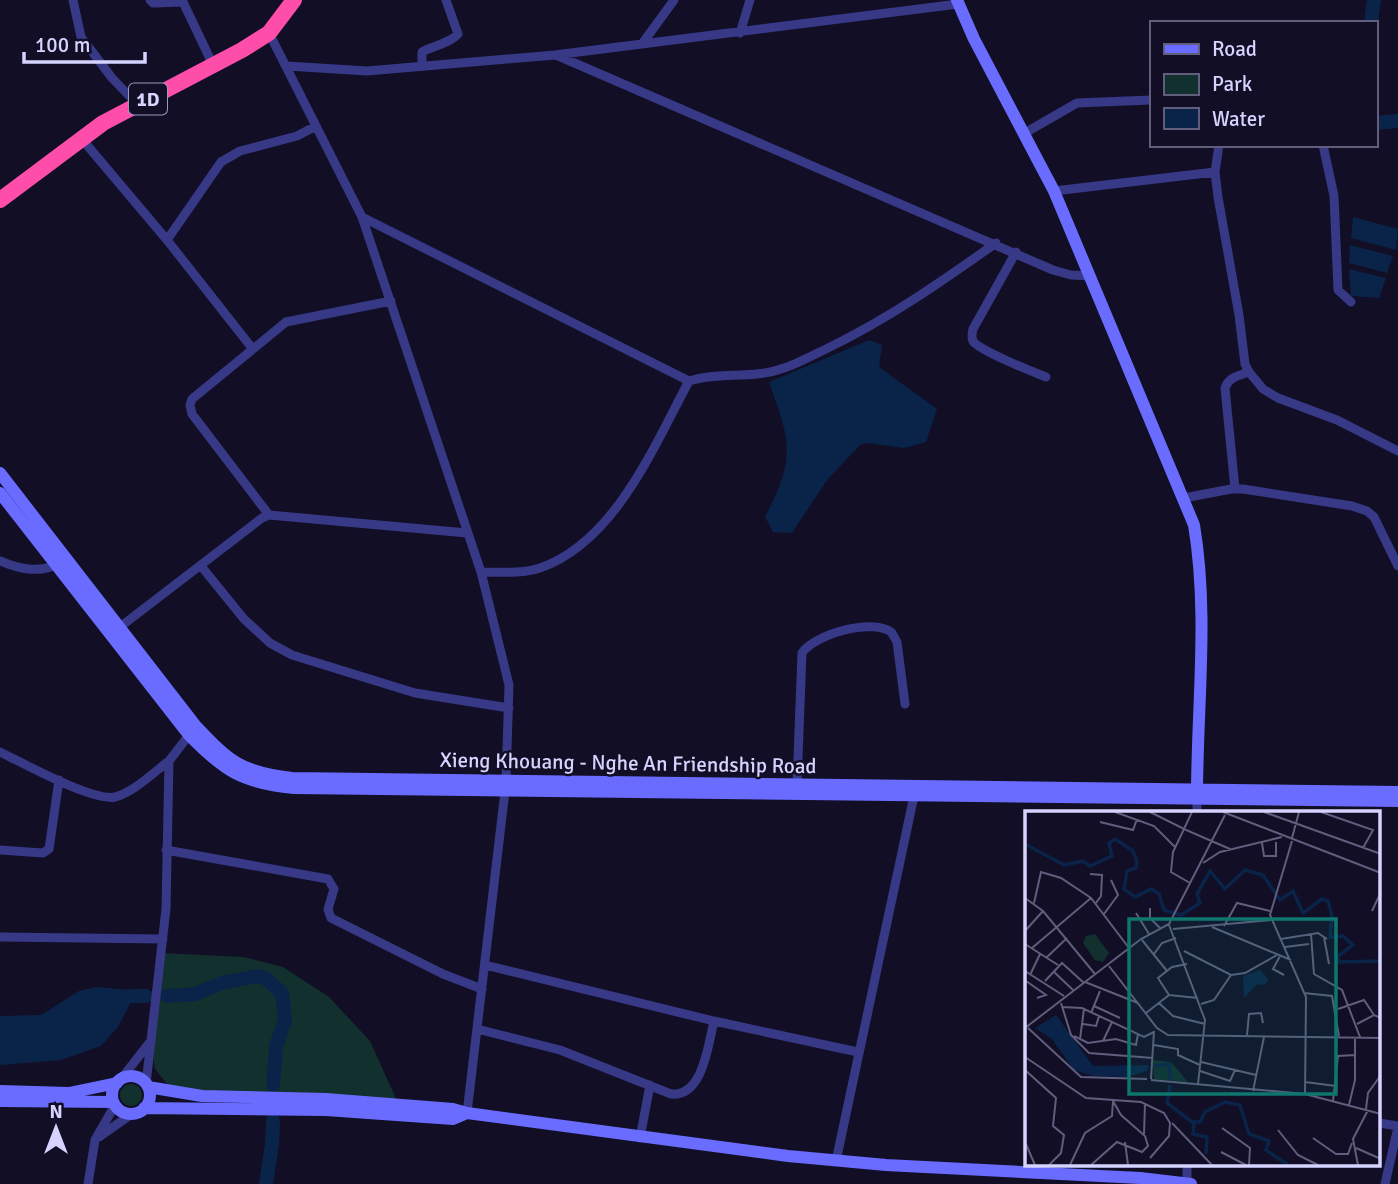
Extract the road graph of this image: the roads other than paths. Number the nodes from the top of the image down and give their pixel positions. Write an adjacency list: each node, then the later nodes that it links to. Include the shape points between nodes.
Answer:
1 (73, 0): 16 (street, via 81,37)
2 (150, 0): 12 (street, via 183,2)
3 (294, 0): 8 (highway, 1D)
4 (446, 0): 14 (street, via 458,34 422,52)
5 (674, 0): 10 (street)
6 (750, 0): 9 (street)
7 (958, 2): 9 (street); 18 (street)
8 (269, 33): 12 (highway, 1D); 13 (street)
9 (740, 33): 10 (street)
10 (642, 44): 11 (street)
11 (555, 55): 14 (street); 27 (street)
12 (213, 65): 16 (highway, 1D)
13 (287, 66): 14 (street, via 367,71); 17 (street)
14 (422, 66)
15 (1150, 100): 18 (street, via 1077,103)
16 (137, 104): 19 (highway, 1D)
17 (316, 126): 25 (street); 26 (street, via 297,136 240,151 221,162)
18 (1023, 134): 23 (street)
19 (81, 138): 24 (highway, 1D); 26 (street)
20 (1219, 147): 22 (street)
21 (1323, 147): 31 (street, via 1334,197 1338,290)
22 (1215, 172): 23 (street); 33 (street)
23 (1054, 191): 29 (street)
24 (0, 200)
25 (362, 217): 30 (street); 35 (street)
26 (167, 240): 32 (street)
27 (996, 243): 28 (street); 35 (street, via 873,326 786,368)
28 (1016, 253): 29 (street, via 1053,270); 34 (street, via 972,337 984,350)
29 (1090, 276): 40 (street)
30 (391, 301): 32 (street, via 286,322); 42 (street)
31 (1351, 302)
32 (252, 348): 41 (street, via 190,405 192,414)
33 (1249, 372): 36 (street, via 1278,398 1337,420); 38 (street, via 1228,381 1225,388)
34 (1046, 377)
35 (689, 381): 47 (street, via 609,517 576,550 540,568)
36 (1398, 451)
37 (0, 473): 48 (street, Xieng Khouang - Nghe An Friendship Road)
38 (1235, 489): 40 (street); 46 (street, via 1367,511)
39 (0, 493): 44 (street, Xieng Khouang - Nghe An Friendship Road)
40 (1184, 498): 59 (street, via 1198,548)
41 (269, 516): 42 (street); 45 (street)
42 (467, 533): 47 (street)
43 (0, 561): 44 (street, via 30,570)
44 (56, 565): 48 (street, Xieng Khouang - Nghe An Friendship Road)
45 (201, 566): 48 (street); 50 (street, via 244,620 292,655 415,693)
46 (1398, 566)
47 (481, 572): 50 (street, via 509,685)
48 (115, 630): 51 (street, Xieng Khouang - Nghe An Friendship Road); 56 (street, Xieng Khouang - Nghe An Friendship Road, via 195,725 239,766 292,778)
49 (905, 704): 55 (street, via 892,633 878,627 842,630 807,645 802,653)
50 (509, 708): 56 (street)
51 (189, 735): 53 (street); 56 (street, Xieng Khouang - Nghe An Friendship Road, via 215,761 265,785)
52 (0, 752): 54 (street)
53 (169, 761): 54 (street, via 117,796 97,796); 63 (street)
54 (59, 780): 62 (street, via 49,849 43,853)
55 (797, 784): 56 (street, Xieng Khouang - Nghe An Friendship Road); 57 (street, Xieng Khouang - Nghe An Friendship Road)
56 (505, 787): 57 (street, Xieng Khouang - Nghe An Friendship Road); 66 (street)
57 (914, 790): 59 (street, Xieng Khouang - Nghe An Friendship Road); 71 (street)
58 (1398, 792): 59 (street, Xieng Khouang - Nghe An Friendship Road)
59 (1197, 794): 60 (street, Xieng Khouang - Nghe An Friendship Road); 61 (street)
60 (1398, 801)
61 (1197, 811)
62 (0, 850)
63 (166, 850): 65 (street); 67 (street, via 328,879 334,889 328,909 331,918)
64 (0, 937): 65 (street)
65 (163, 939): 70 (street)
66 (485, 965): 67 (street); 68 (street)
67 (482, 989): 69 (street)
68 (714, 1021): 71 (street); 73 (street, via 698,1076 687,1093 671,1094)
69 (477, 1029): 73 (street, via 545,1045); 79 (street)
70 (151, 1041): 72 (street); 74 (street)
71 (858, 1052): 84 (street)
72 (119, 1081): 74 (street, via 137,1077); 75 (street, via 69,1093); 77 (street, via 112,1092)
73 (650, 1085): 82 (street)
74 (147, 1086): 78 (street, via 149,1100); 79 (street, via 202,1096 386,1102)
75 (0, 1091)
76 (0, 1101): 77 (street)
77 (114, 1103): 78 (street, via 122,1112); 83 (street)
78 (139, 1111): 79 (street, via 326,1110 453,1119); 83 (street)
79 (467, 1113): 82 (street)
80 (1380, 1124): 81 (street)
81 (1398, 1127): 87 (street)
82 (640, 1138): 84 (street)
83 (95, 1140): 86 (street)
84 (836, 1161): 85 (street)
85 (1189, 1183)
86 (88, 1184)
87 (1385, 1184)

